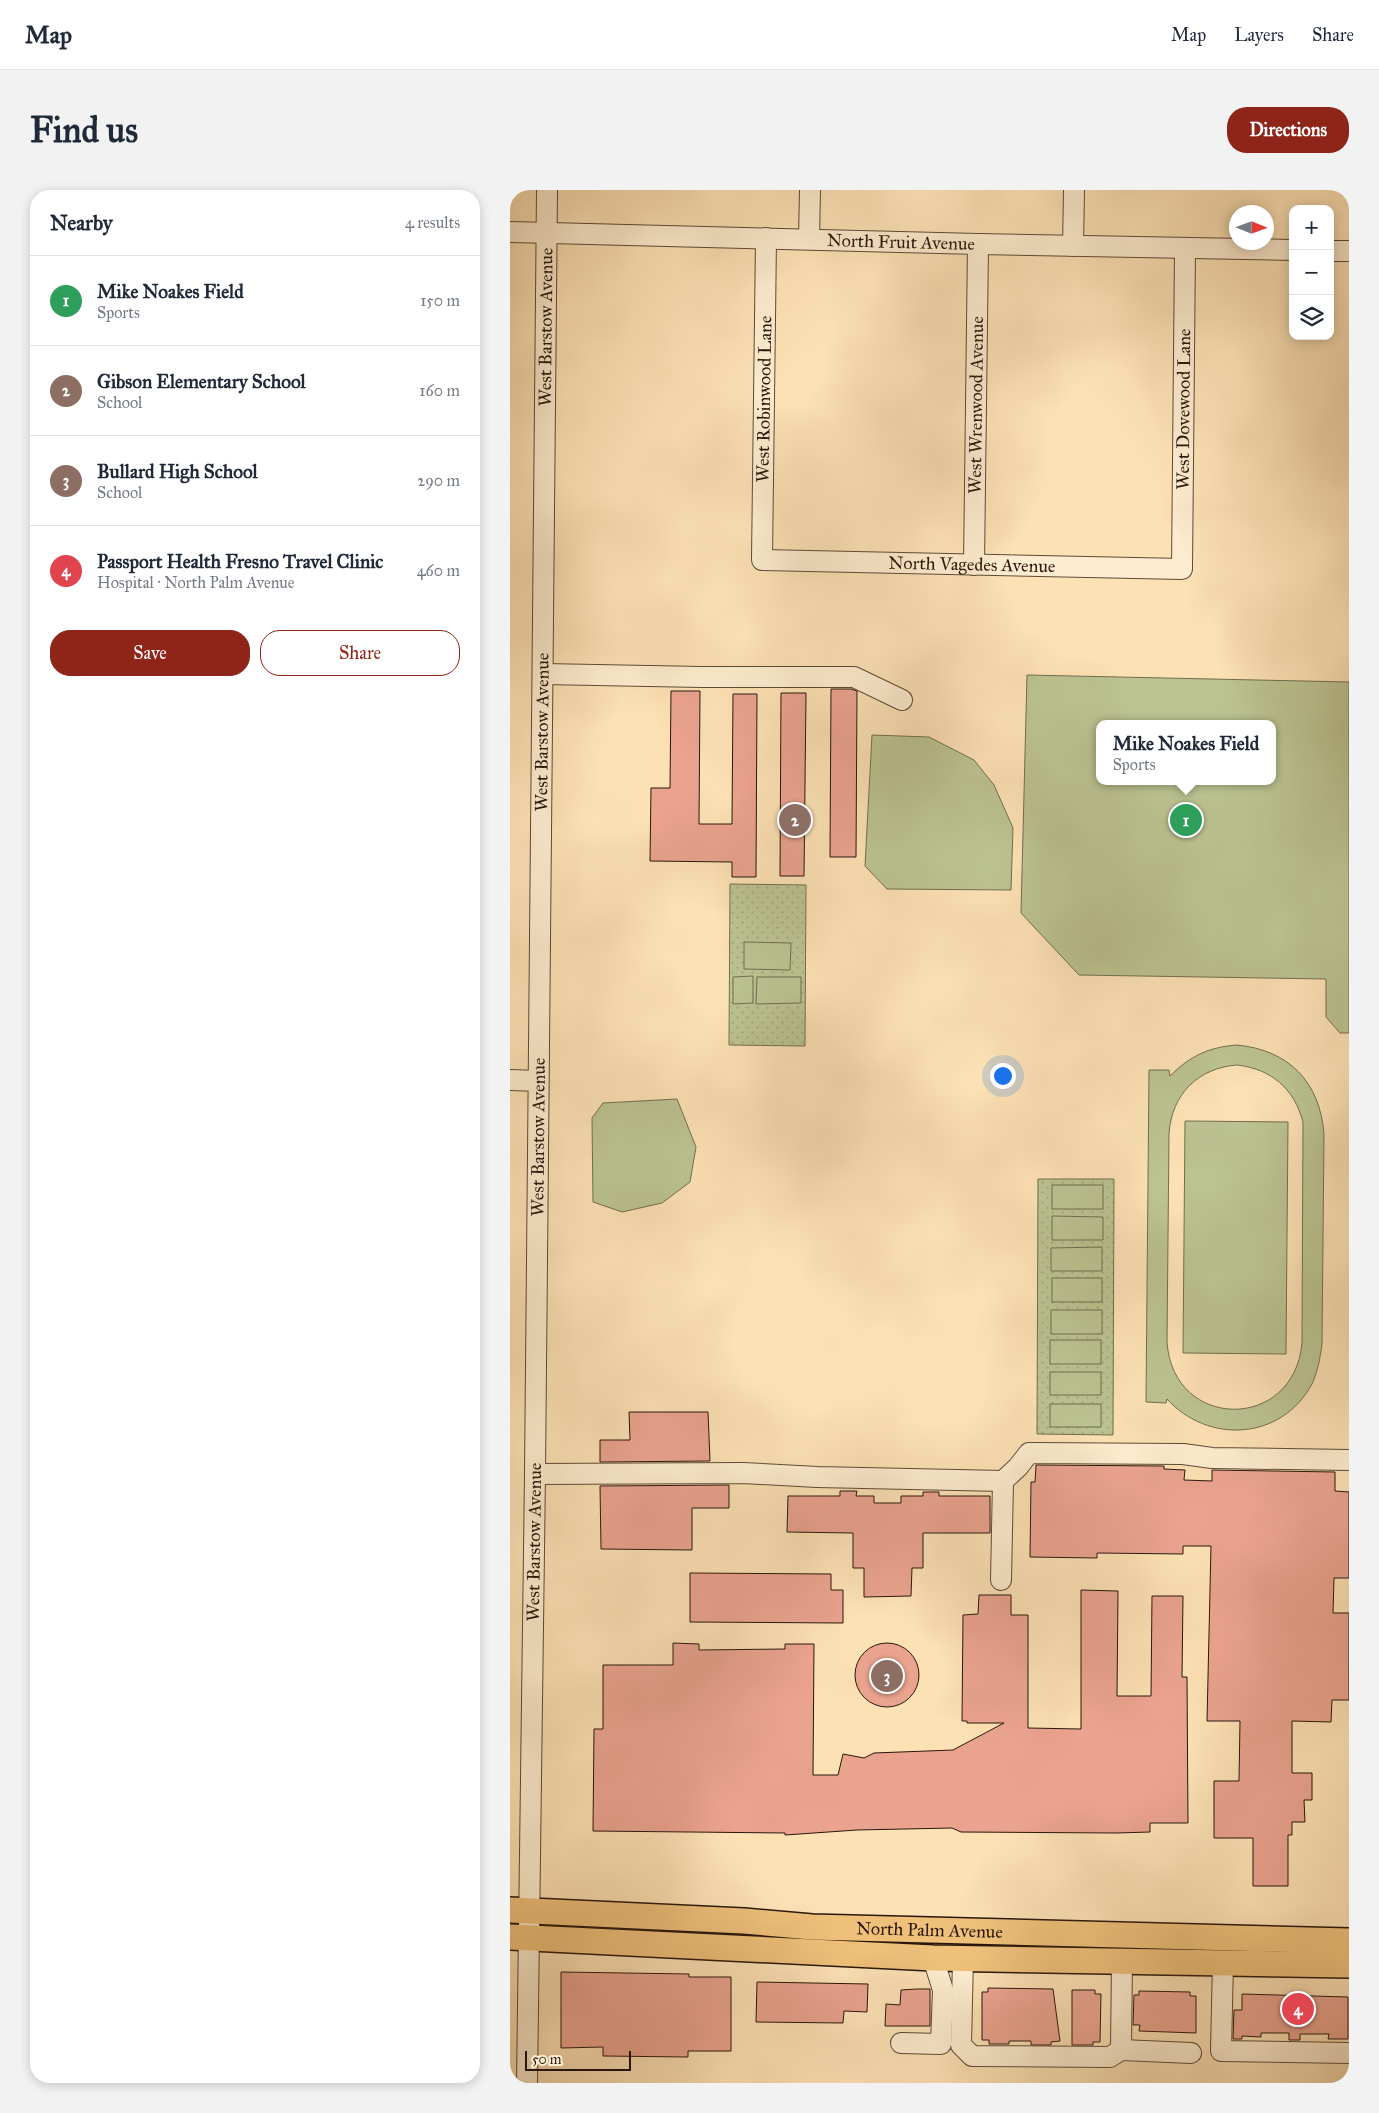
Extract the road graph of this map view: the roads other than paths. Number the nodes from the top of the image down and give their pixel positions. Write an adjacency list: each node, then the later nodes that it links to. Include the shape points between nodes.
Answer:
1 (547, 190): 5 (street, West Barstow Avenue)
2 (810, 190): 7 (street)
3 (1074, 190): 9 (street)
4 (510, 232): 5 (street, North Fruit Avenue)
5 (546, 232): 6 (street, North Fruit Avenue); 17 (street, West Barstow Avenue)
6 (766, 238): 7 (street, North Fruit Avenue); 14 (street, West Robinwood Lane)
7 (809, 239): 8 (street, North Fruit Avenue)
8 (978, 244): 9 (street, North Fruit Avenue); 15 (street, West Wrenwood Avenue)
9 (1073, 246): 10 (street, North Fruit Avenue)
10 (1185, 248): 11 (street, North Fruit Avenue); 16 (street, West Dovewood Lane)
11 (1289, 250)
12 (1334, 251): 13 (street)
13 (1349, 251)
14 (762, 560): 15 (street, North Vagedes Avenue)
15 (974, 565): 16 (street, North Vagedes Avenue)
16 (1182, 569)
17 (542, 674): 18 (street, via 854,677); 20 (street, West Barstow Avenue)
18 (902, 700)
19 (510, 1080): 20 (street)
20 (538, 1081): 22 (street, West Barstow Avenue)
21 (1349, 1460): 23 (street, via 1029,1453)
22 (535, 1474): 23 (street, via 743,1473); 25 (street, West Barstow Avenue)
23 (1003, 1481): 24 (street)
24 (1001, 1580)
25 (520, 1910): 26 (main road, North Palm Avenue, via 812,1927); 27 (street, West Barstow Avenue)
26 (995, 1932): 28 (main road, North Palm Avenue); 31 (main road)
27 (519, 1937): 29 (main road, North Palm Avenue); 39 (street, West Barstow Avenue)
28 (1349, 1940)
29 (933, 1958): 30 (main road, North Palm Avenue); 35 (street, via 943,1990 941,2044)
30 (963, 1958): 31 (main road, North Palm Avenue); 36 (street, via 961,2045 972,2056 1110,2057)
31 (994, 1959): 32 (main road, North Palm Avenue)
32 (1122, 1961): 33 (main road, North Palm Avenue); 36 (street)
33 (1223, 1962): 34 (main road, North Palm Avenue); 38 (street, via 1221,2050)
34 (1349, 1964)
35 (901, 2043)
36 (1121, 2050): 37 (street)
37 (1191, 2053)
38 (1349, 2053)
39 (527, 2083)

